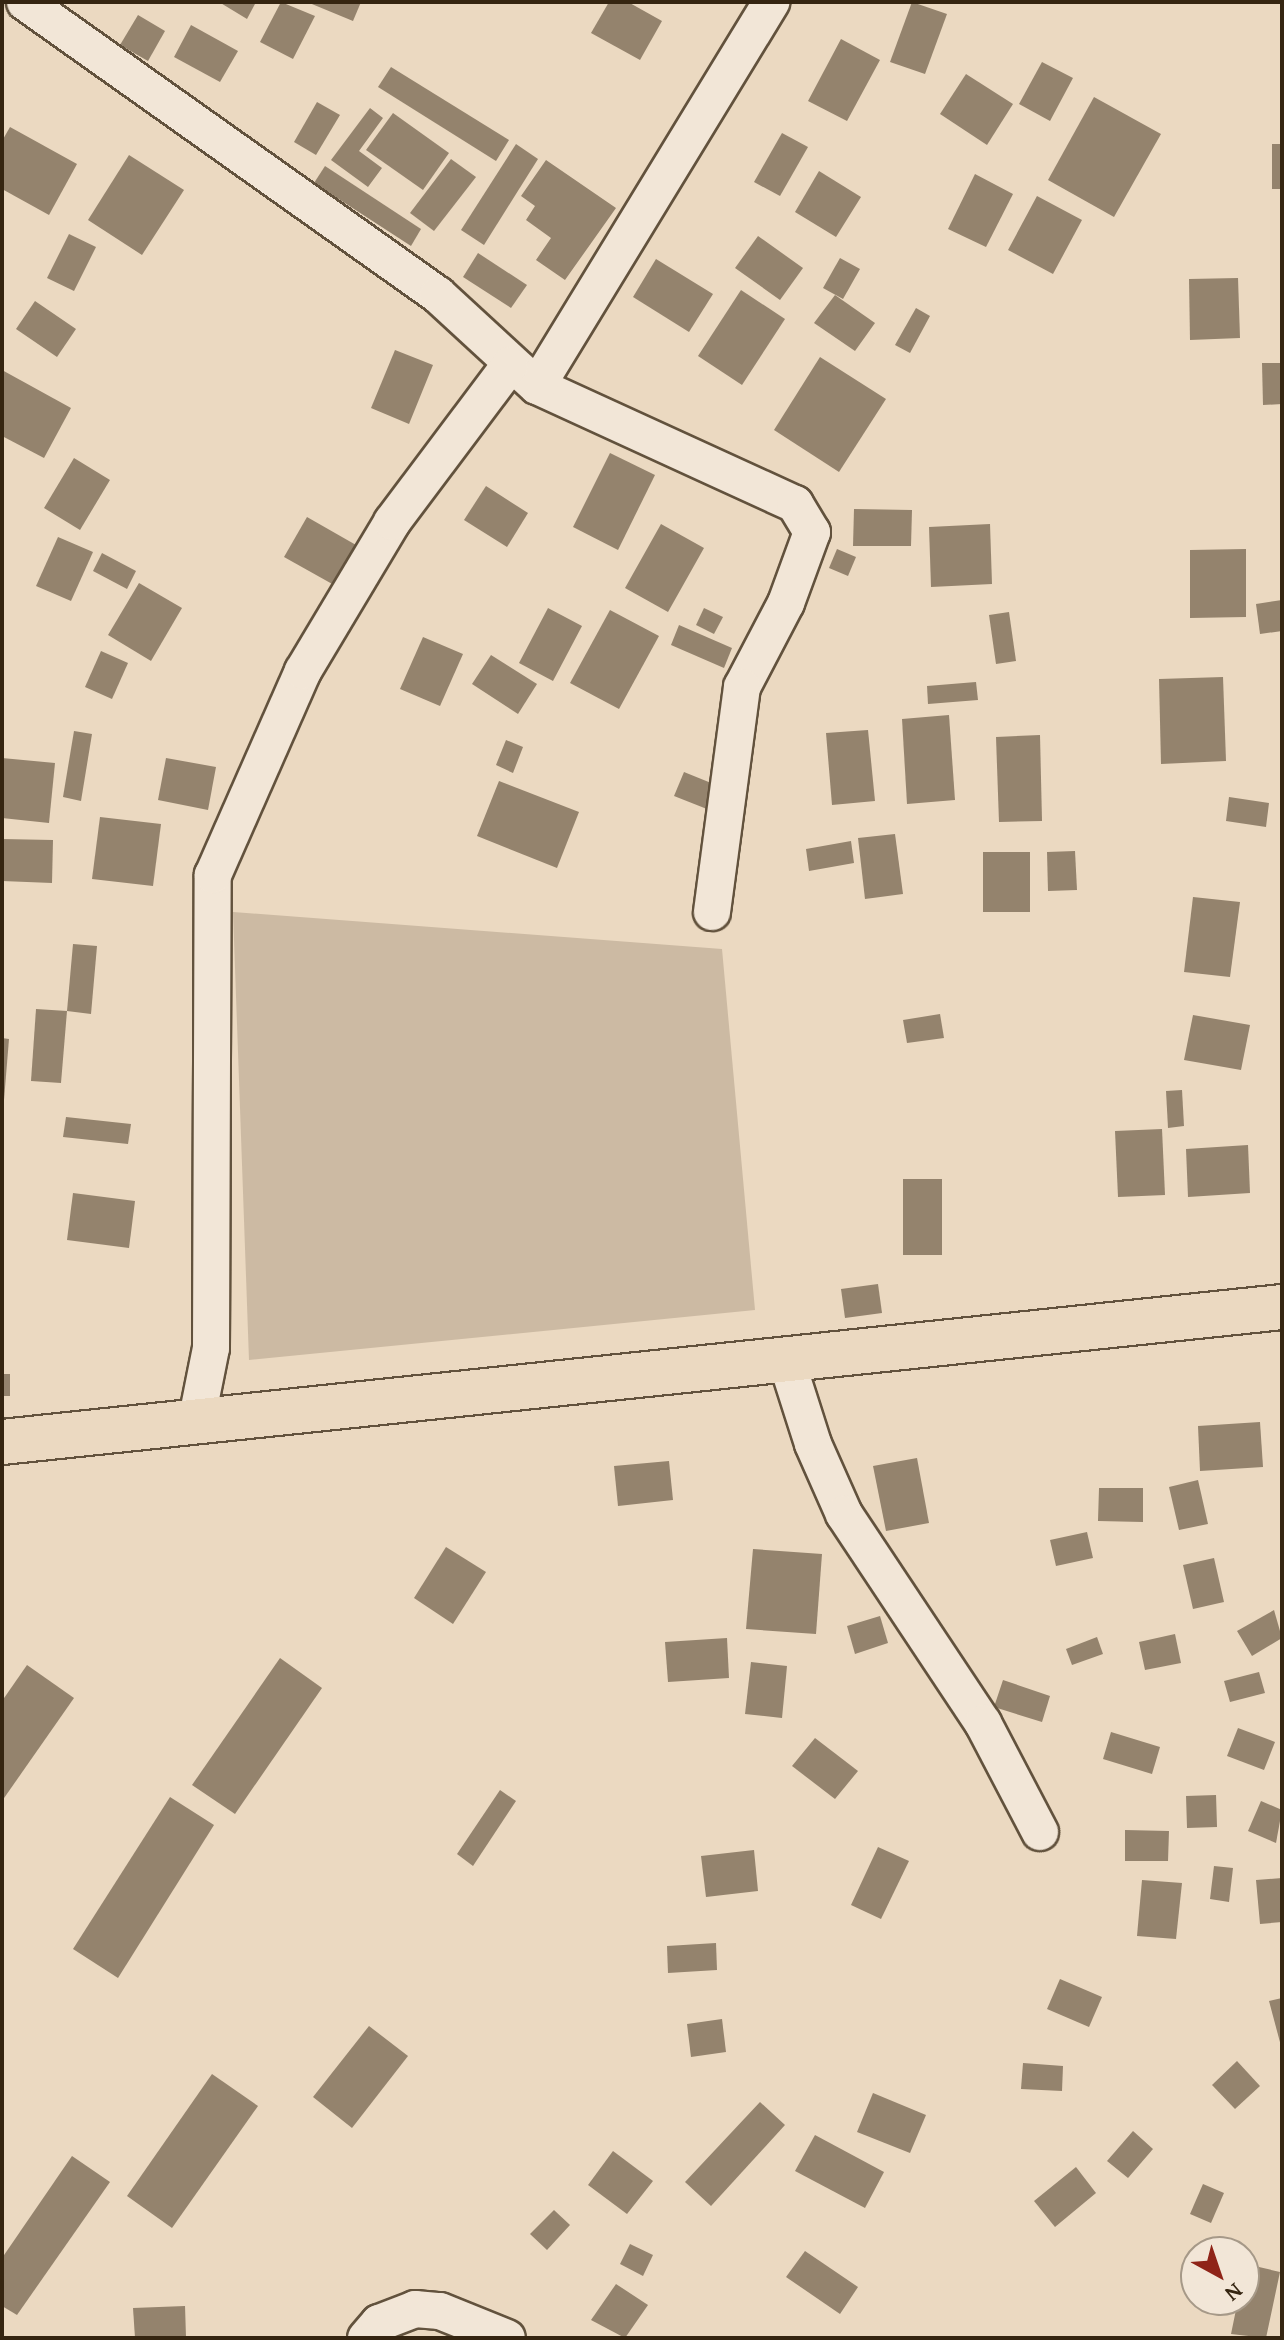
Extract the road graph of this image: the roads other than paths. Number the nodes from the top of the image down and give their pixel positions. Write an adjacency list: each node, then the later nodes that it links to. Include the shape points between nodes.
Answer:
1 (25, 2): 3 (street, via 438,295)
2 (771, 2): 3 (street)
3 (524, 376): 4 (street, via 795,504 812,532 786,603 742,687); 7 (street, via 392,522 303,671 213,875 211,1348)
4 (712, 912)
5 (1282, 1307): 6 (main road)
6 (785, 1356): 7 (main road); 9 (street, via 813,1444 844,1514 983,1723)
7 (196, 1423): 8 (main road)
8 (2, 1442)
9 (1040, 1832)
10 (366, 2338): 11 (street, via 379,2323 415,2309 440,2311)
11 (507, 2338)

